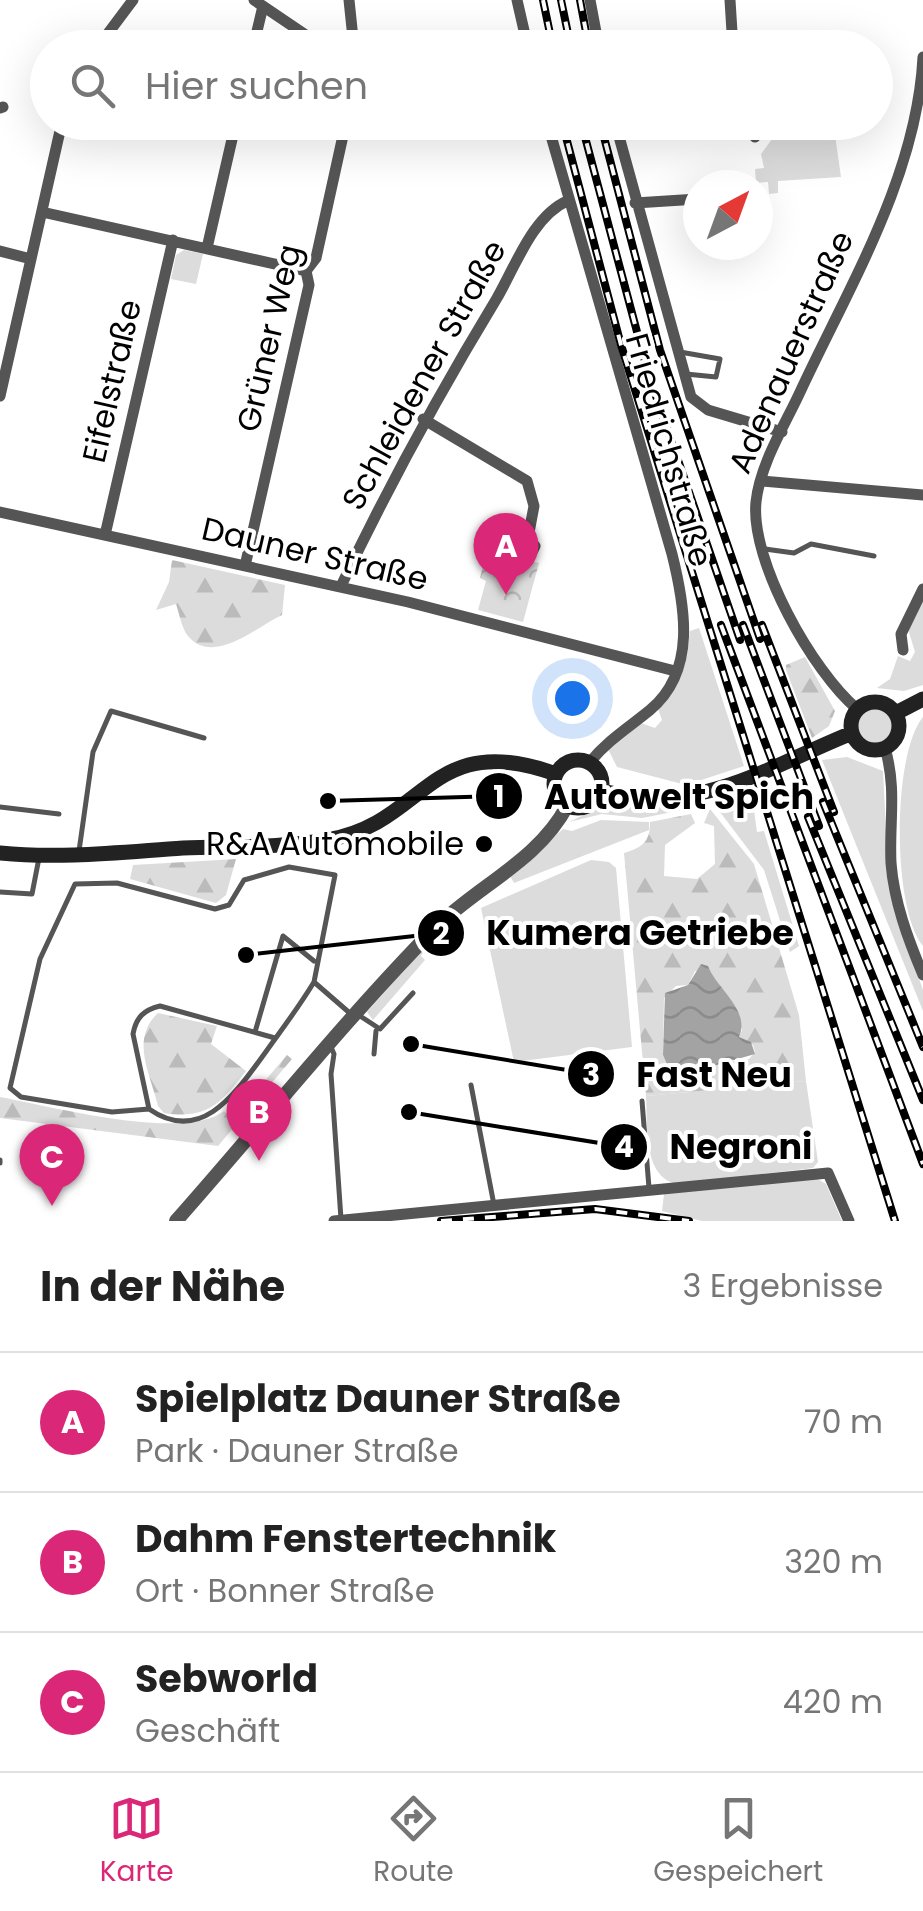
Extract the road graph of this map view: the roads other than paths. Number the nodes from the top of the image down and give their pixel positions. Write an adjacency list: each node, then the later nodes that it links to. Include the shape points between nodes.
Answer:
1 (133, 0): 7 (street)
2 (349, 0): 10 (street)
3 (517, 0): 11 (street)
4 (590, 0): 12 (street)
5 (730, 0): 13 (street)
6 (258, 3): 8 (street); 9 (street)
7 (110, 30)
8 (255, 30)
9 (298, 30)
10 (352, 30)
11 (524, 30)
12 (596, 30)
13 (732, 30)
14 (923, 58): 15 (street, Adenauerstraße)
15 (918, 128): 34 (street, Adenauerstraße)
16 (58, 140): 24 (street)
17 (232, 140): 26 (street)
18 (342, 140): 29 (street, Grüner Weg, via 316,258)
19 (552, 140): 21 (street, Friedrichstraße)
20 (619, 140): 23 (street)
21 (568, 201): 33 (street, Schleidener Straße, via 541,224); 46 (street, Friedrichstraße, via 682,592 685,636)
22 (683, 201): 23 (street)
23 (634, 203): 30 (street)
24 (42, 212): 25 (street); 28 (street)
25 (173, 240): 26 (street); 38 (street, Eifelstraße)
26 (206, 248): 29 (street)
27 (0, 251): 28 (street)
28 (31, 259): 32 (street)
29 (306, 271): 42 (street, Grüner Weg)
30 (678, 352): 31 (street); 31 (lane, via 720,359 716,378)
31 (684, 374): 34 (street, via 692,397 708,410)
32 (0, 396)
33 (423, 419): 39 (street, via 527,481 534,506); 43 (street, Schleidener Straße)
34 (782, 432): 35 (street, Adenauerstraße)
35 (761, 481): 36 (street); 40 (street, Adenauerstraße)
36 (923, 495)
37 (0, 512): 38 (street, Dauner Straße)
38 (105, 535): 42 (street, Dauner Straße)
39 (528, 538)
40 (761, 548): 41 (lane, via 794,553 811,544); 48 (street, Adenauerstraße, via 810,650)
41 (874, 556)
42 (246, 566): 43 (street, Dauner Straße)
43 (340, 586): 46 (street, Dauner Straße)
44 (923, 589): 45 (street, via 902,634)
45 (902, 650)
46 (675, 671): 53 (street, Friedrichstraße, via 660,700)
47 (923, 699): 49 (main road)
48 (857, 709): 49 (main road, via 882,702); 50 (main road)
49 (896, 713): 52 (main road, via 897,736)
50 (852, 733): 52 (main road, via 861,746); 55 (main road, via 706,795 657,800)
51 (204, 738): 60 (lane, via 112,711 94,752)
52 (884, 748): 64 (street, via 894,780 893,878)
53 (590, 762): 54 (main road, via 566,762); 55 (main road, via 601,774)
54 (556, 774): 56 (main road, via 556,796); 60 (main road, via 504,760 471,764 434,780 370,825 326,840)
55 (602, 791): 56 (main road, via 588,807)
56 (567, 806): 67 (street, via 532,852 462,902)
57 (0, 808): 58 (lane)
58 (60, 814)
59 (0, 853): 61 (main road)
60 (78, 854): 61 (main road)
61 (39, 855): 62 (lane, via 32,894)
62 (0, 892)
63 (314, 961): 65 (lane); 69 (lane, via 283,936); 75 (lane, via 335,875 289,867 244,880 228,905 215,908 117,883 76,884 40,959 10,1088 21,1097 112,1112)
64 (923, 974)
65 (314, 982): 67 (lane); 70 (lane)
66 (413, 994): 68 (lane)
67 (356, 1015): 68 (lane); 71 (street)
68 (376, 1030): 72 (lane)
69 (255, 1032): 70 (lane); 75 (lane, via 160,1006 142,1014 134,1044)
70 (276, 1038): 75 (lane, via 222,1110 192,1121)
71 (330, 1045): 78 (lane); 79 (street)
72 (374, 1054)
73 (471, 1085): 77 (lane)
74 (642, 1101): 76 (lane)
75 (149, 1109)
76 (649, 1191): 77 (street); 80 (street, via 828,1173)
77 (494, 1206): 78 (street)
78 (338, 1220)
79 (176, 1221)
80 (849, 1221)

